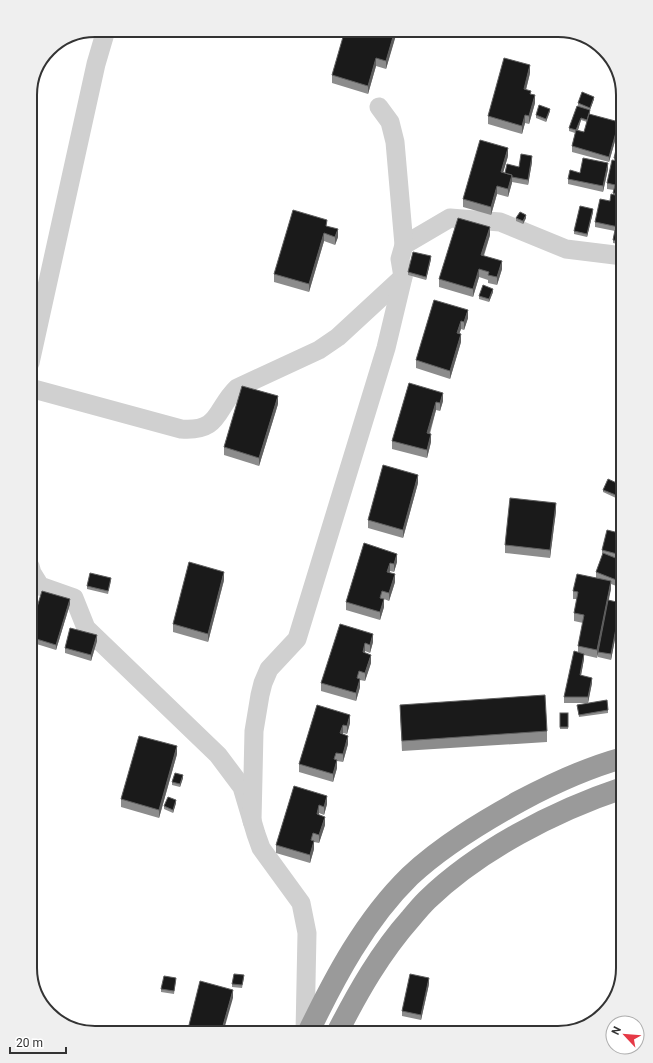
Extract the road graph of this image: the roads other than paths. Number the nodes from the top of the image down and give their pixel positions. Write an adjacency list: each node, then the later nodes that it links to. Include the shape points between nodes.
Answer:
1 (104, 37): 6 (street)
2 (379, 107): 3 (street, via 390,122 395,142)
3 (404, 245): 4 (street, via 450,218 500,222 566,249); 5 (street, via 400,259)
4 (616, 255)
5 (403, 277): 7 (street, via 338,337 319,350 237,388 213,422 202,428 181,429); 11 (street, via 386,348 297,639 269,669 263,683 254,731)
6 (37, 331)
7 (37, 390)
8 (37, 581): 11 (street, via 40,586 74,598 86,628 218,755 242,787)
9 (616, 760): 13 (highway, via 574,774 499,813 437,854 411,876 364,931)
10 (616, 790): 14 (highway, via 567,810 516,836 456,875 426,901 402,928 378,960)
11 (252, 821): 12 (street, via 262,848 301,903 308,940)
12 (305, 1026)
13 (311, 1026)
14 (341, 1026)

